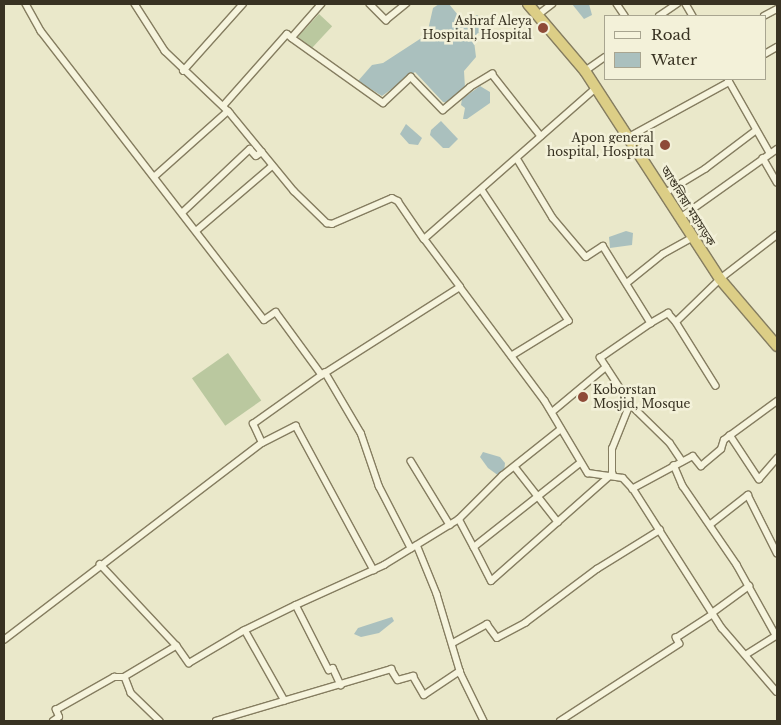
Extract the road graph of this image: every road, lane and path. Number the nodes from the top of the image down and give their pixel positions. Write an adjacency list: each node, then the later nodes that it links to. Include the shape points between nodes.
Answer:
1 (26, 4): 37 (street, via 41,31)
2 (135, 4): 22 (street, via 160,44)
3 (243, 4): 22 (street)
4 (322, 4): 18 (street)
5 (370, 4): 6 (street, via 386,20)
6 (406, 4)
7 (528, 4): 13 (highway, আশুলিয়া মহাসড়ক)
8 (552, 4): 13 (street)
9 (617, 4): 14 (street)
10 (677, 4): 15 (street)
11 (686, 4): 16 (street)
12 (777, 9): 17 (street)
13 (538, 15): 23 (highway, আশুলিয়া মহাসড়ক)
14 (624, 15)
15 (660, 15)
16 (692, 15)
17 (766, 15)
18 (292, 38): 26 (street, via 288,34); 29 (street, via 384,103 411,77 443,110 492,74)
19 (777, 47): 20 (street)
20 (766, 53)
21 (604, 58): 23 (street)
22 (184, 71): 26 (street)
23 (585, 71): 25 (highway, আশুলিয়া মহাসড়ক)
24 (728, 80): 28 (street); 30 (street)
25 (596, 88): 29 (street); 30 (highway, আশুলিয়া মহাসড়ক)
26 (223, 106): 27 (street)
27 (228, 111): 32 (street); 37 (street)
28 (755, 131): 33 (street); 40 (street, via 705,169)
29 (541, 136): 35 (street)
30 (629, 137): 40 (highway, আশুলিয়া মহাসড়ক)
31 (777, 149): 33 (street)
32 (262, 152): 36 (street); 41 (street, via 256,156 250,150)
33 (770, 153): 34 (street)
34 (763, 158): 38 (street); 42 (street, via 723,191)
35 (518, 160): 39 (street); 48 (street, via 553,218 586,257 603,246)
36 (272, 166): 43 (street); 46 (street, via 326,223 332,224 392,198 398,201)
37 (154, 177): 41 (street)
38 (777, 182)
39 (482, 190): 46 (street); 53 (street, via 569,320)
40 (665, 193): 42 (highway, আশুলিয়া মহাসড়ক)
41 (182, 213): 43 (street)
42 (680, 218): 45 (highway, আশুলিয়া মহাসড়ক)
43 (196, 231): 55 (street, via 264,320 276,312)
44 (777, 235): 47 (street)
45 (692, 238): 47 (highway, আশুলিয়া মহাসড়ক); 48 (street, via 663,254)
46 (424, 239): 49 (street)
47 (720, 280): 50 (street); 52 (highway, আশুলিয়া মহাসড়ক)
48 (627, 283): 51 (street)
49 (460, 287): 53 (street); 55 (street)
50 (676, 322): 51 (street, via 668,313); 56 (street)
51 (651, 323): 54 (street, via 600,358)
52 (777, 346)
53 (512, 356): 59 (street)
54 (606, 366): 58 (street); 59 (street)
55 (324, 374): 62 (street, via 253,424); 77 (street, via 361,434 379,487)
56 (716, 386)
57 (777, 401): 61 (street)
58 (630, 404): 65 (street, via 670,443); 69 (street, via 612,449)
59 (552, 412): 60 (street)
60 (561, 428): 66 (street); 68 (street)
61 (730, 435): 63 (street, via 759,479); 65 (street, via 721,449 701,466 693,456)
62 (262, 443): 80 (street); 81 (street, via 296,426)
63 (777, 458)
64 (411, 461): 74 (street)
65 (682, 461): 67 (street)
66 (580, 463): 69 (street, via 588,473); 71 (street)
67 (674, 465): 70 (street); 75 (street, via 683,486)
68 (514, 467): 71 (street); 72 (street)
69 (612, 474): 70 (street, via 623,478); 73 (street)
70 (632, 489): 76 (street)
71 (537, 498): 73 (street); 78 (street)
72 (459, 519): 74 (street); 78 (street)
73 (558, 522): 78 (street, via 491,581)
74 (450, 524): 77 (street)
75 (711, 524): 79 (street, via 748,495); 82 (street)
76 (660, 530): 84 (street); 88 (street, via 590,574 525,623 496,638 487,624)
77 (414, 547): 81 (street); 88 (street)
78 (474, 547)
79 (777, 552)
80 (100, 564): 87 (street); 89 (street)
81 (374, 570): 83 (street)
82 (749, 586): 84 (street); 86 (street)
83 (296, 606): 85 (street); 93 (street, via 329,670 333,668)
84 (712, 613): 90 (street); 100 (street, via 676,638 679,644)
85 (245, 630): 89 (street, via 189,663); 95 (street)
86 (777, 635): 90 (street)
87 (4, 640)
88 (453, 643): 91 (street)
89 (177, 646): 92 (street)
90 (747, 654): 94 (street)
91 (460, 670): 93 (street, via 424,695 413,676 398,680 391,669); 99 (street)
92 (125, 677): 96 (street, via 114,677 56,710 59,718); 97 (street, via 131,693)
93 (341, 685): 95 (street)
94 (777, 692)
95 (285, 701): 98 (street)
96 (54, 721)
97 (160, 721)
98 (216, 721)
99 (484, 721)
100 (560, 721)

